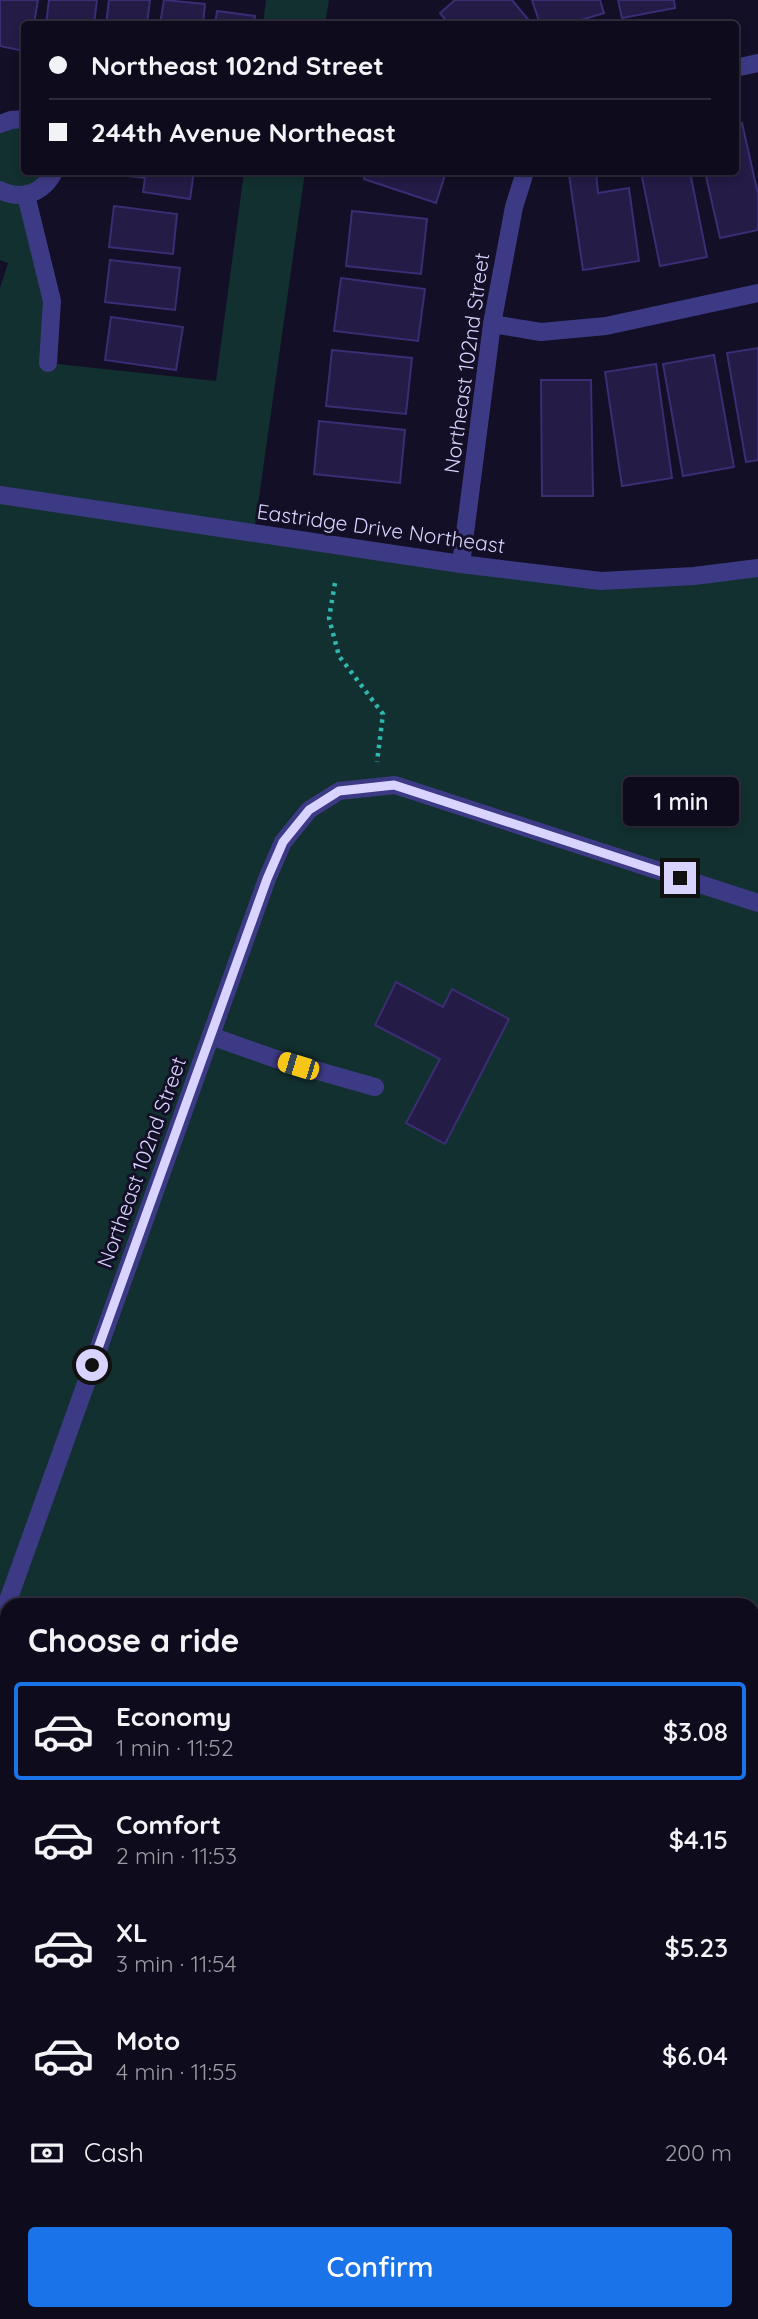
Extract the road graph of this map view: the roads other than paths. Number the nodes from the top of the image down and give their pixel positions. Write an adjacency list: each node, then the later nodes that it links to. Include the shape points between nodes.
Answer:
1 (758, 63): 2 (street)
2 (739, 67)
3 (21, 119): 4 (street)
4 (0, 124)
5 (52, 175): 8 (street, via 47,184)
6 (524, 175): 10 (street, Northeast 102nd Street)
7 (0, 190): 8 (street)
8 (26, 195): 11 (street, via 52,301)
9 (758, 293): 10 (street, via 606,326 541,332)
10 (492, 324): 13 (street, Northeast 102nd Street)
11 (48, 363)
12 (0, 495): 13 (street, Eastridge Drive Northeast)
13 (461, 564): 14 (street, Eastridge Drive Northeast, via 601,581)
14 (758, 568)
15 (758, 903): 16 (street, Northeast 102nd Street, via 394,785 339,791 309,810 283,842)
16 (211, 1035): 17 (street); 18 (street, Northeast 102nd Street)
17 (376, 1087)
18 (9, 1598)

